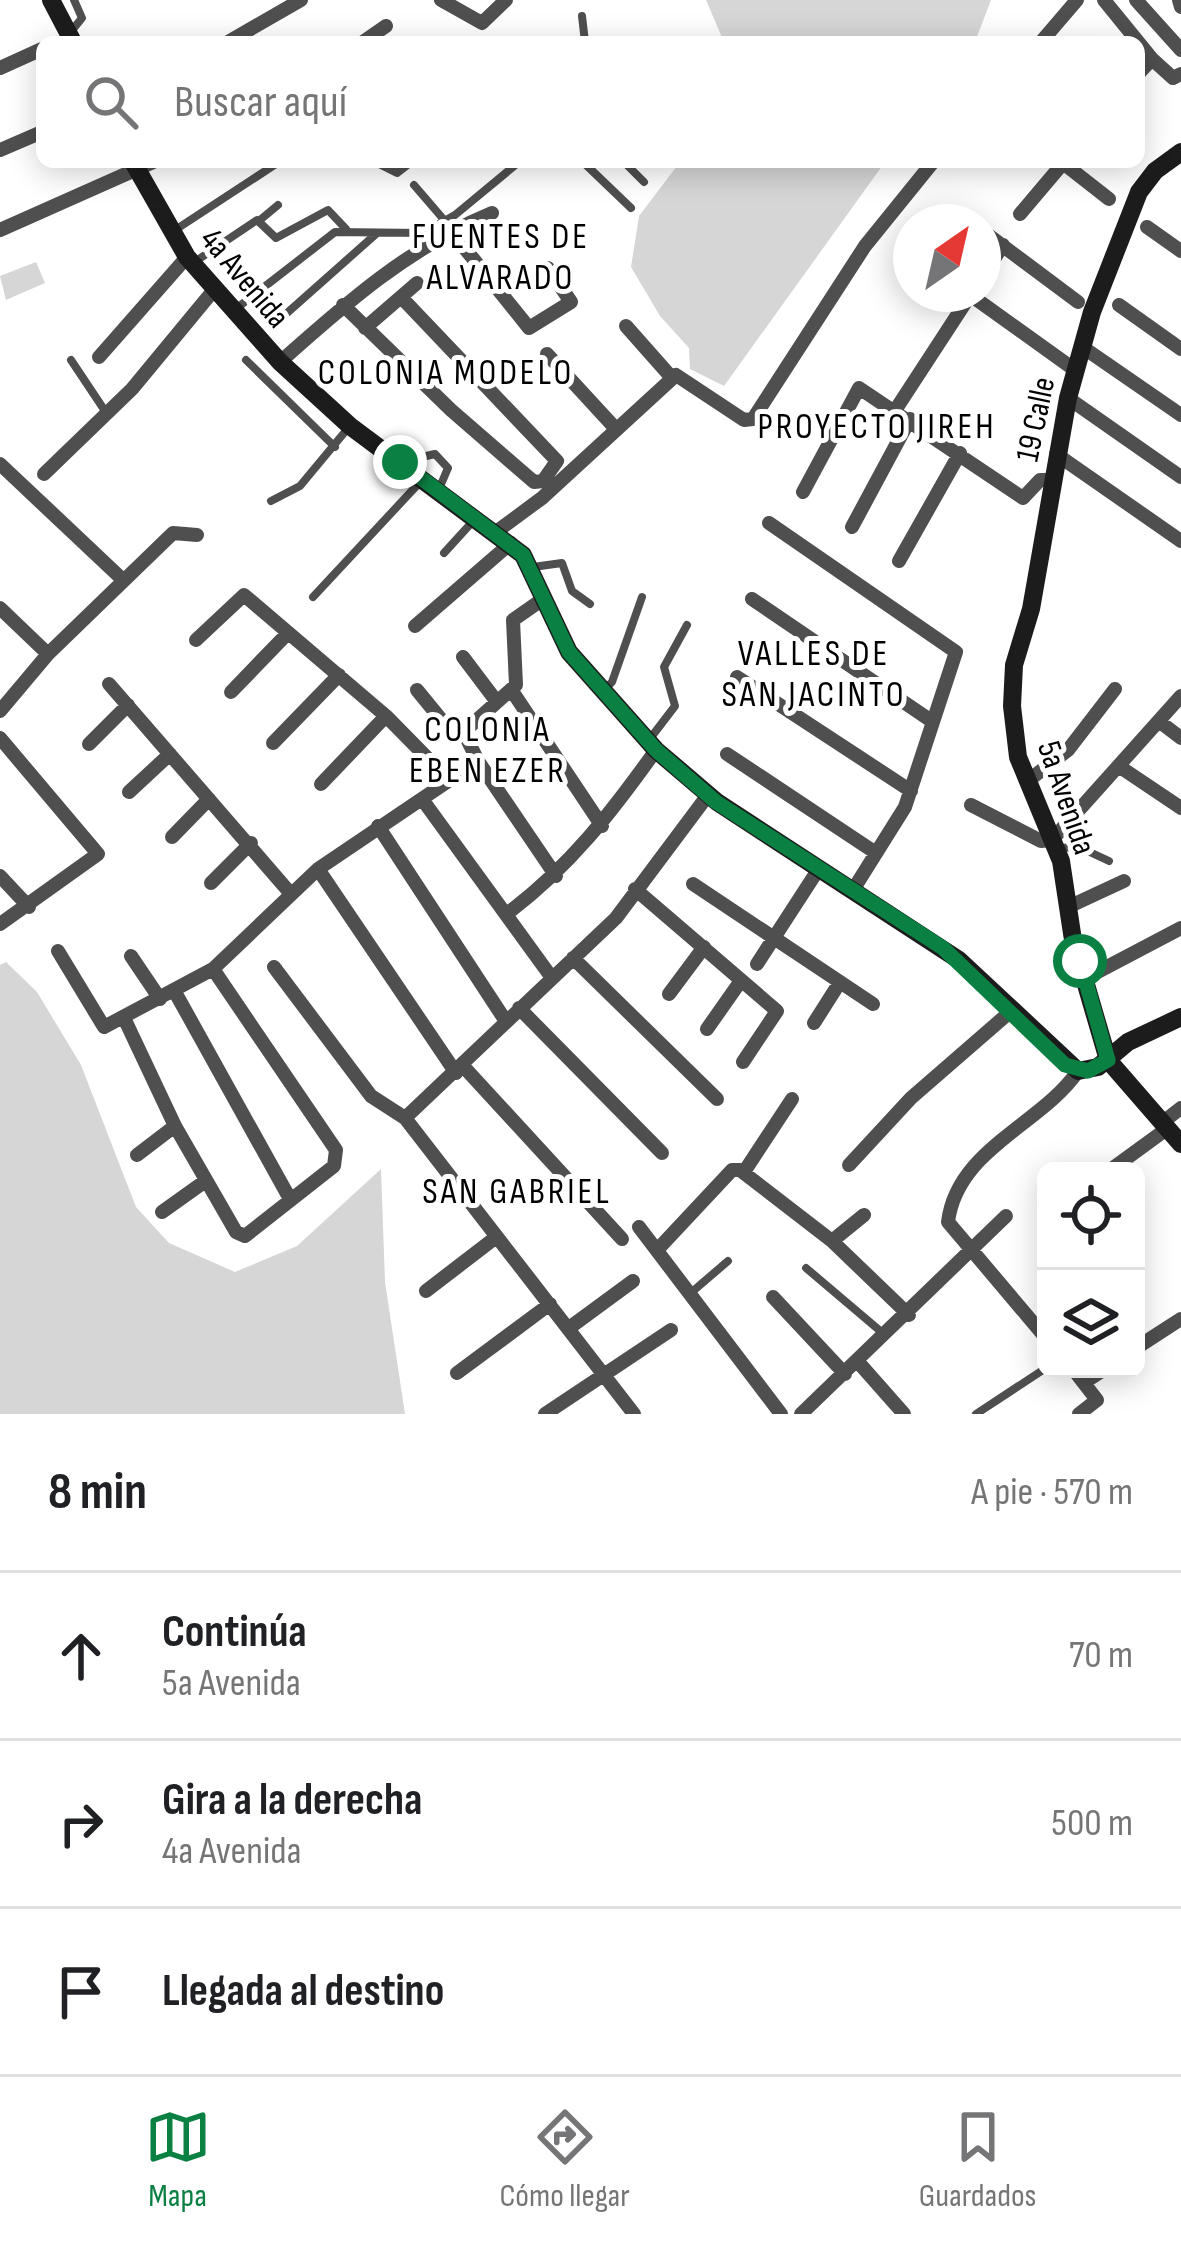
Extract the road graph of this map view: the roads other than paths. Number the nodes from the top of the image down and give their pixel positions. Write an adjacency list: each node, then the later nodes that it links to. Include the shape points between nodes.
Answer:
1 (51, 0): 11 (street)
2 (74, 0): 12 (lane, via 82,18)
3 (301, 0): 13 (street)
4 (441, 0): 5 (street, via 482,23)
5 (506, 0)
6 (1077, 0): 16 (street)
7 (1104, 0): 17 (street)
8 (1136, 0): 19 (street)
9 (582, 16): 15 (lane)
10 (386, 26): 14 (street)
11 (66, 36)
12 (69, 36)
13 (238, 36)
14 (372, 36)
15 (584, 36)
16 (1046, 36)
17 (1133, 36)
18 (1145, 50): 21 (street)
19 (1181, 50)
20 (36, 52): 23 (street)
21 (1152, 59): 22 (street); 24 (street, via 1173,78)
22 (1145, 67)
23 (0, 68)
24 (1181, 74)
25 (36, 135): 26 (street)
26 (0, 150)
27 (1181, 152): 68 (street, 19 Calle, via 1154,171 1131,208)
28 (134, 168): 48 (street)
29 (142, 168): 49 (street, 4a Avenida)
30 (271, 168): 49 (lane)
31 (512, 168): 45 (lane)
32 (589, 168): 41 (lane)
33 (629, 168): 37 (lane)
34 (928, 168): 76 (street, via 865,246 749,421)
35 (1060, 168): 43 (street)
36 (1070, 168): 39 (street)
37 (644, 182)
38 (414, 185): 45 (lane)
39 (1109, 199)
40 (278, 205): 44 (lane)
41 (631, 208)
42 (491, 214): 45 (street)
43 (1020, 214)
44 (260, 220): 47 (lane, via 277,238 328,210); 54 (lane)
45 (448, 225): 50 (lane, via 417,235); 55 (street, via 529,328 571,302); 60 (street)
46 (1147, 227): 53 (street)
47 (346, 229): 50 (lane); 62 (lane)
48 (0, 230)
49 (171, 233): 54 (street, 4a Avenida)
50 (377, 233): 65 (lane)
51 (1003, 245): 52 (street); 59 (street)
52 (1001, 248)
53 (1181, 250)
54 (189, 261): 57 (street, 4a Avenida); 71 (street)
55 (548, 268)
56 (417, 283): 58 (street)
57 (213, 291): 62 (street, 4a Avenida); 80 (street)
58 (401, 297): 67 (street); 67 (street, via 557,468 534,482)
59 (1078, 302)
60 (343, 305): 67 (street); 74 (street)
61 (1119, 305): 69 (street)
62 (231, 312): 74 (street, 4a Avenida)
63 (958, 312): 78 (street)
64 (995, 312): 75 (street)
65 (287, 313)
66 (626, 326): 76 (street)
67 (365, 328)
68 (1081, 346): 75 (street, 19 Calle); 79 (street)
69 (1181, 349)
70 (548, 354): 83 (street)
71 (99, 357)
72 (71, 360): 80 (lane)
73 (246, 360): 84 (lane)
74 (280, 362): 82 (street, 4a Avenida)
75 (1075, 370): 77 (street, 19 Calle)
76 (674, 377): 83 (street)
77 (1068, 398): 86 (street, 19 Calle); 90 (street)
78 (896, 409): 81 (street); 93 (street, via 859,388)
79 (1181, 415)
80 (107, 416): 89 (street)
81 (910, 419): 85 (street); 97 (street)
82 (350, 426): 84 (lane); 87 (street, 4a Avenida)
83 (616, 429): 99 (street)
84 (335, 447): 94 (lane, via 300,486)
85 (960, 453): 91 (street, via 1023,498); 102 (street)
86 (1056, 454): 91 (street, 19 Calle); 100 (street)
87 (400, 462): 92 (street, 4a Avenida); 92 (lane, via 428,452 446,461)
88 (0, 464): 104 (street)
89 (44, 474)
90 (1181, 477)
91 (1052, 479): 132 (street, 19 Calle, via 1014,665)
92 (430, 486): 95 (street, 4a Avenida); 105 (lane)
93 (803, 492)
94 (272, 501)
95 (476, 518): 99 (street, 4a Avenida); 101 (lane)
96 (770, 523): 130 (street, via 956,652)
97 (852, 527)
98 (197, 535): 104 (street, via 173,533)
99 (503, 538): 103 (street, 4a Avenida); 112 (street)
100 (1181, 541)
101 (444, 553)
102 (898, 561)
103 (533, 567): 108 (street, 4a Avenida); 109 (lane, via 562,563 572,591)
104 (122, 579): 115 (street)
105 (313, 597)
106 (642, 597): 123 (lane)
107 (752, 598): 130 (street)
108 (543, 599): 122 (street, via 513,620); 123 (street, 4a Avenida, via 560,638)
109 (590, 604)
110 (0, 608): 115 (street)
111 (687, 625): 138 (lane, via 664,667 675,706)
112 (415, 626)
113 (289, 633): 114 (street, via 240,595); 117 (street); 124 (street)
114 (196, 640)
115 (48, 654): 128 (street)
116 (463, 657): 126 (street)
117 (339, 675): 129 (street); 136 (street)
118 (737, 677): 146 (street)
119 (109, 684): 127 (street)
120 (1115, 689): 144 (street, via 1068,751)
121 (417, 690): 133 (street, via 453,734)
122 (512, 691): 126 (street); 154 (street)
123 (603, 691): 138 (street, 4a Avenida)
124 (231, 692)
125 (1181, 696): 131 (street)
126 (497, 702): 133 (street)
127 (128, 705): 137 (street); 139 (street)
128 (0, 711)
129 (386, 716): 143 (street); 145 (street)
130 (933, 722): 146 (street)
131 (1160, 722): 135 (street); 142 (street)
132 (1013, 724): 144 (street, 5a Avenida)
133 (466, 737): 141 (street)
134 (0, 738): 170 (street, via 98,854)
135 (1181, 738)
136 (273, 743)
137 (89, 744)
138 (652, 746): 148 (street, 4a Avenida); 154 (street)
139 (170, 754): 147 (street); 149 (street)
140 (727, 754): 158 (street)
141 (478, 761): 143 (street); 163 (street)
142 (1120, 766): 152 (street); 157 (street)
143 (449, 780): 150 (street)
144 (1029, 780): 157 (street, 5a Avenida)
145 (321, 784)
146 (911, 791): 158 (street)
147 (129, 792)
148 (708, 795): 161 (street, 4a Avenida); 167 (street)
149 (209, 799): 155 (street); 156 (street)
150 (422, 799): 153 (street); 172 (street)
151 (971, 805): 157 (street)
152 (1181, 808)
153 (378, 826): 160 (street); 195 (street)
154 (602, 826): 163 (street)
155 (172, 837)
156 (251, 843): 165 (street); 169 (street)
157 (1054, 844): 159 (lane); 171 (street, 5a Avenida)
158 (876, 853): 168 (street)
159 (1108, 861)
160 (318, 869): 169 (street); 200 (street)
161 (818, 870): 168 (street, 4a Avenida); 175 (street)
162 (0, 876): 170 (street)
163 (556, 876): 172 (street)
164 (1124, 881): 171 (street)
165 (211, 883)
166 (693, 884): 175 (street)
167 (635, 889): 176 (street); 179 (street)
168 (853, 890): 192 (street, 4a Avenida, via 943,948)
169 (291, 894): 182 (street)
170 (29, 907): 173 (street)
171 (1068, 907): 184 (street, 5a Avenida)
172 (508, 913): 183 (street)
173 (0, 924)
174 (1181, 928): 184 (street)
175 (773, 939): 180 (street); 186 (street)
176 (704, 947): 185 (street); 188 (street)
177 (58, 952): 194 (street, via 103,1027)
178 (130, 956): 189 (street)
179 (573, 958): 183 (street); 202 (street)
180 (757, 964)
181 (274, 968): 205 (street, via 371,1096)
182 (213, 969): 187 (street); 215 (street, via 321,1122 337,1162)
183 (552, 978): 191 (street)
184 (1086, 979): 198 (street, 5a Avenida)
185 (740, 982): 197 (street); 199 (street, via 778,1013)
186 (840, 982): 190 (street); 196 (street)
187 (175, 992): 189 (street); 215 (street)
188 (669, 994)
189 (160, 999): 194 (street)
190 (873, 1004)
191 (519, 1008): 195 (street); 209 (street)
192 (1010, 1012): 201 (street, 4a Avenida); 212 (street, via 910,1098)
193 (1181, 1016): 198 (street)
194 (125, 1020): 207 (street)
195 (505, 1020): 200 (street)
196 (814, 1023)
197 (707, 1029)
198 (1108, 1060): 201 (street); 206 (street, 5a Avenida)
199 (743, 1062)
200 (459, 1070): 205 (street); 221 (street)
201 (1078, 1071): 224 (street, via 991,1147 958,1190 948,1222)
202 (717, 1099)
203 (792, 1099): 213 (street)
204 (1181, 1108): 206 (street)
205 (405, 1118): 220 (street)
206 (1165, 1125): 208 (street, 5a Avenida); 211 (street)
207 (175, 1126): 210 (street); 214 (street)
208 (1181, 1144)
209 (662, 1154)
210 (137, 1155)
211 (1120, 1162)
212 (849, 1165)
213 (740, 1171): 222 (street); 223 (street)
214 (204, 1182): 215 (street, via 240,1236); 216 (street)
215 (290, 1198)
216 (162, 1212)
217 (864, 1215): 222 (street)
218 (1006, 1216): 224 (street)
219 (639, 1227): 223 (street)
220 (495, 1238): 228 (street); 231 (street)
221 (622, 1239)
222 (832, 1241): 232 (street)
223 (659, 1248): 229 (street)
224 (970, 1252): 232 (street); 235 (street)
225 (728, 1261): 229 (lane)
226 (806, 1268): 237 (lane)
227 (633, 1281): 234 (street)
228 (426, 1291)
229 (693, 1292): 249 (street)
230 (773, 1297): 241 (street)
231 (550, 1304): 234 (street); 240 (street)
232 (909, 1315): 237 (street)
233 (1181, 1319): 238 (street)
234 (569, 1328): 243 (street)
235 (1037, 1328)
236 (671, 1330): 243 (street)
237 (886, 1336): 239 (street)
238 (1145, 1342)
239 (859, 1363): 241 (street); 251 (street)
240 (457, 1373)
241 (845, 1374): 250 (street)
242 (1037, 1374): 252 (lane)
243 (605, 1375): 247 (street); 248 (street)
244 (1081, 1378): 246 (street)
245 (1090, 1378): 246 (street)
246 (1084, 1382): 253 (street, via 1097,1400)
247 (545, 1414)
248 (634, 1414)
249 (781, 1414)
250 (801, 1414)
251 (904, 1414)
252 (976, 1414)
253 (1078, 1414)

